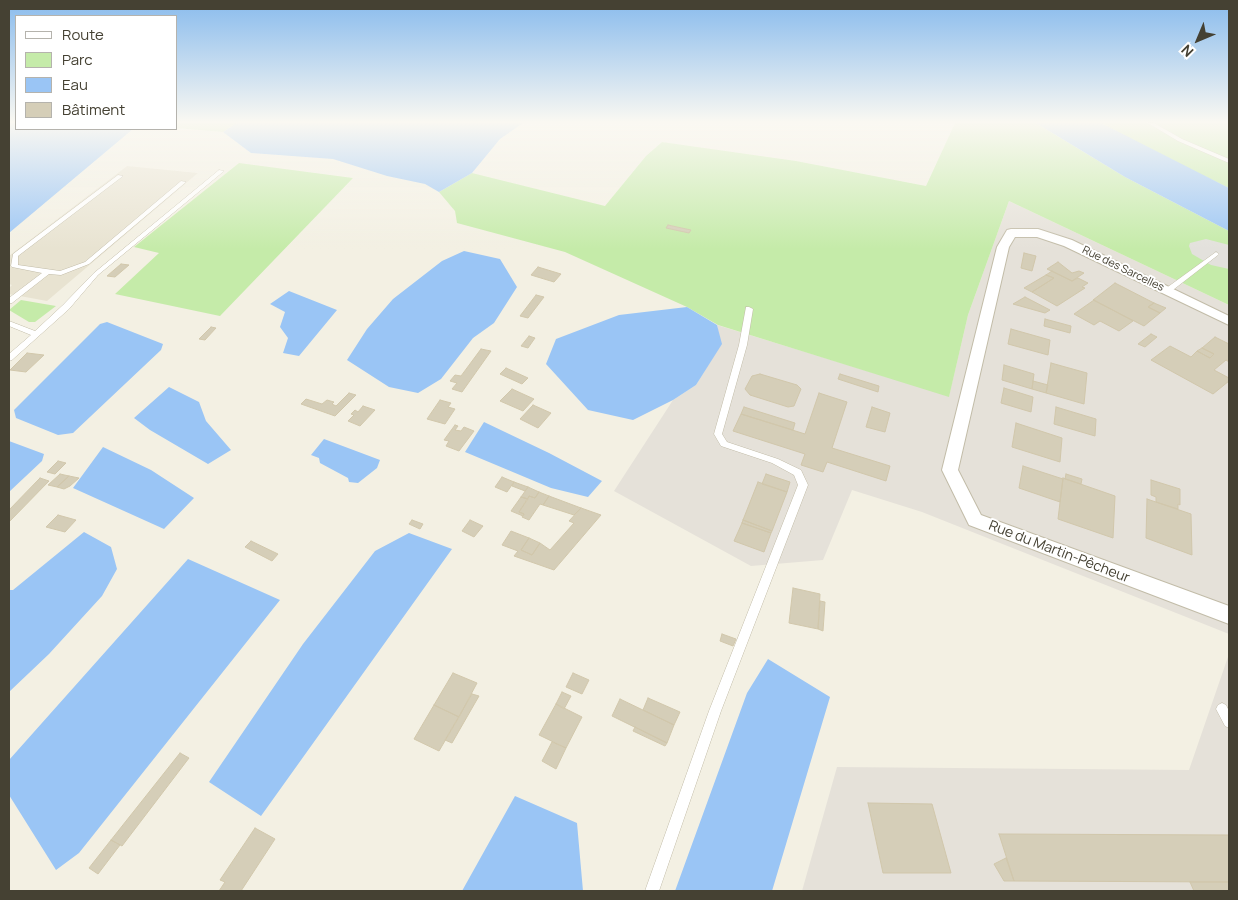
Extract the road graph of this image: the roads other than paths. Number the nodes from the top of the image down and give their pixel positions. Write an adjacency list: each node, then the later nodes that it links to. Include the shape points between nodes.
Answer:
1 (221, 171): 12 (lane, via 96,274 66,308)
2 (120, 176): 6 (lane, via 16,255 14,266)
3 (182, 182): 6 (lane, via 87,263 61,273)
4 (1012, 233): 7 (street, Rue des Sarcelles, via 1038,233 1068,243); 14 (street, Rue du Martin-Pêcheur, via 1003,247 950,470 975,520)
5 (1216, 254): 7 (lane)
6 (48, 272): 8 (lane)
7 (1168, 291): 10 (street, Rue des Sarcelles)
8 (9, 301)
9 (749, 309): 17 (lane, via 743,345 718,434 724,444 798,473 803,485 715,711)
10 (1229, 321)
11 (9, 323): 12 (lane)
12 (36, 334): 13 (lane)
13 (9, 358)
14 (1229, 615)
15 (1222, 709): 16 (lane)
16 (1229, 722)
17 (652, 891)

